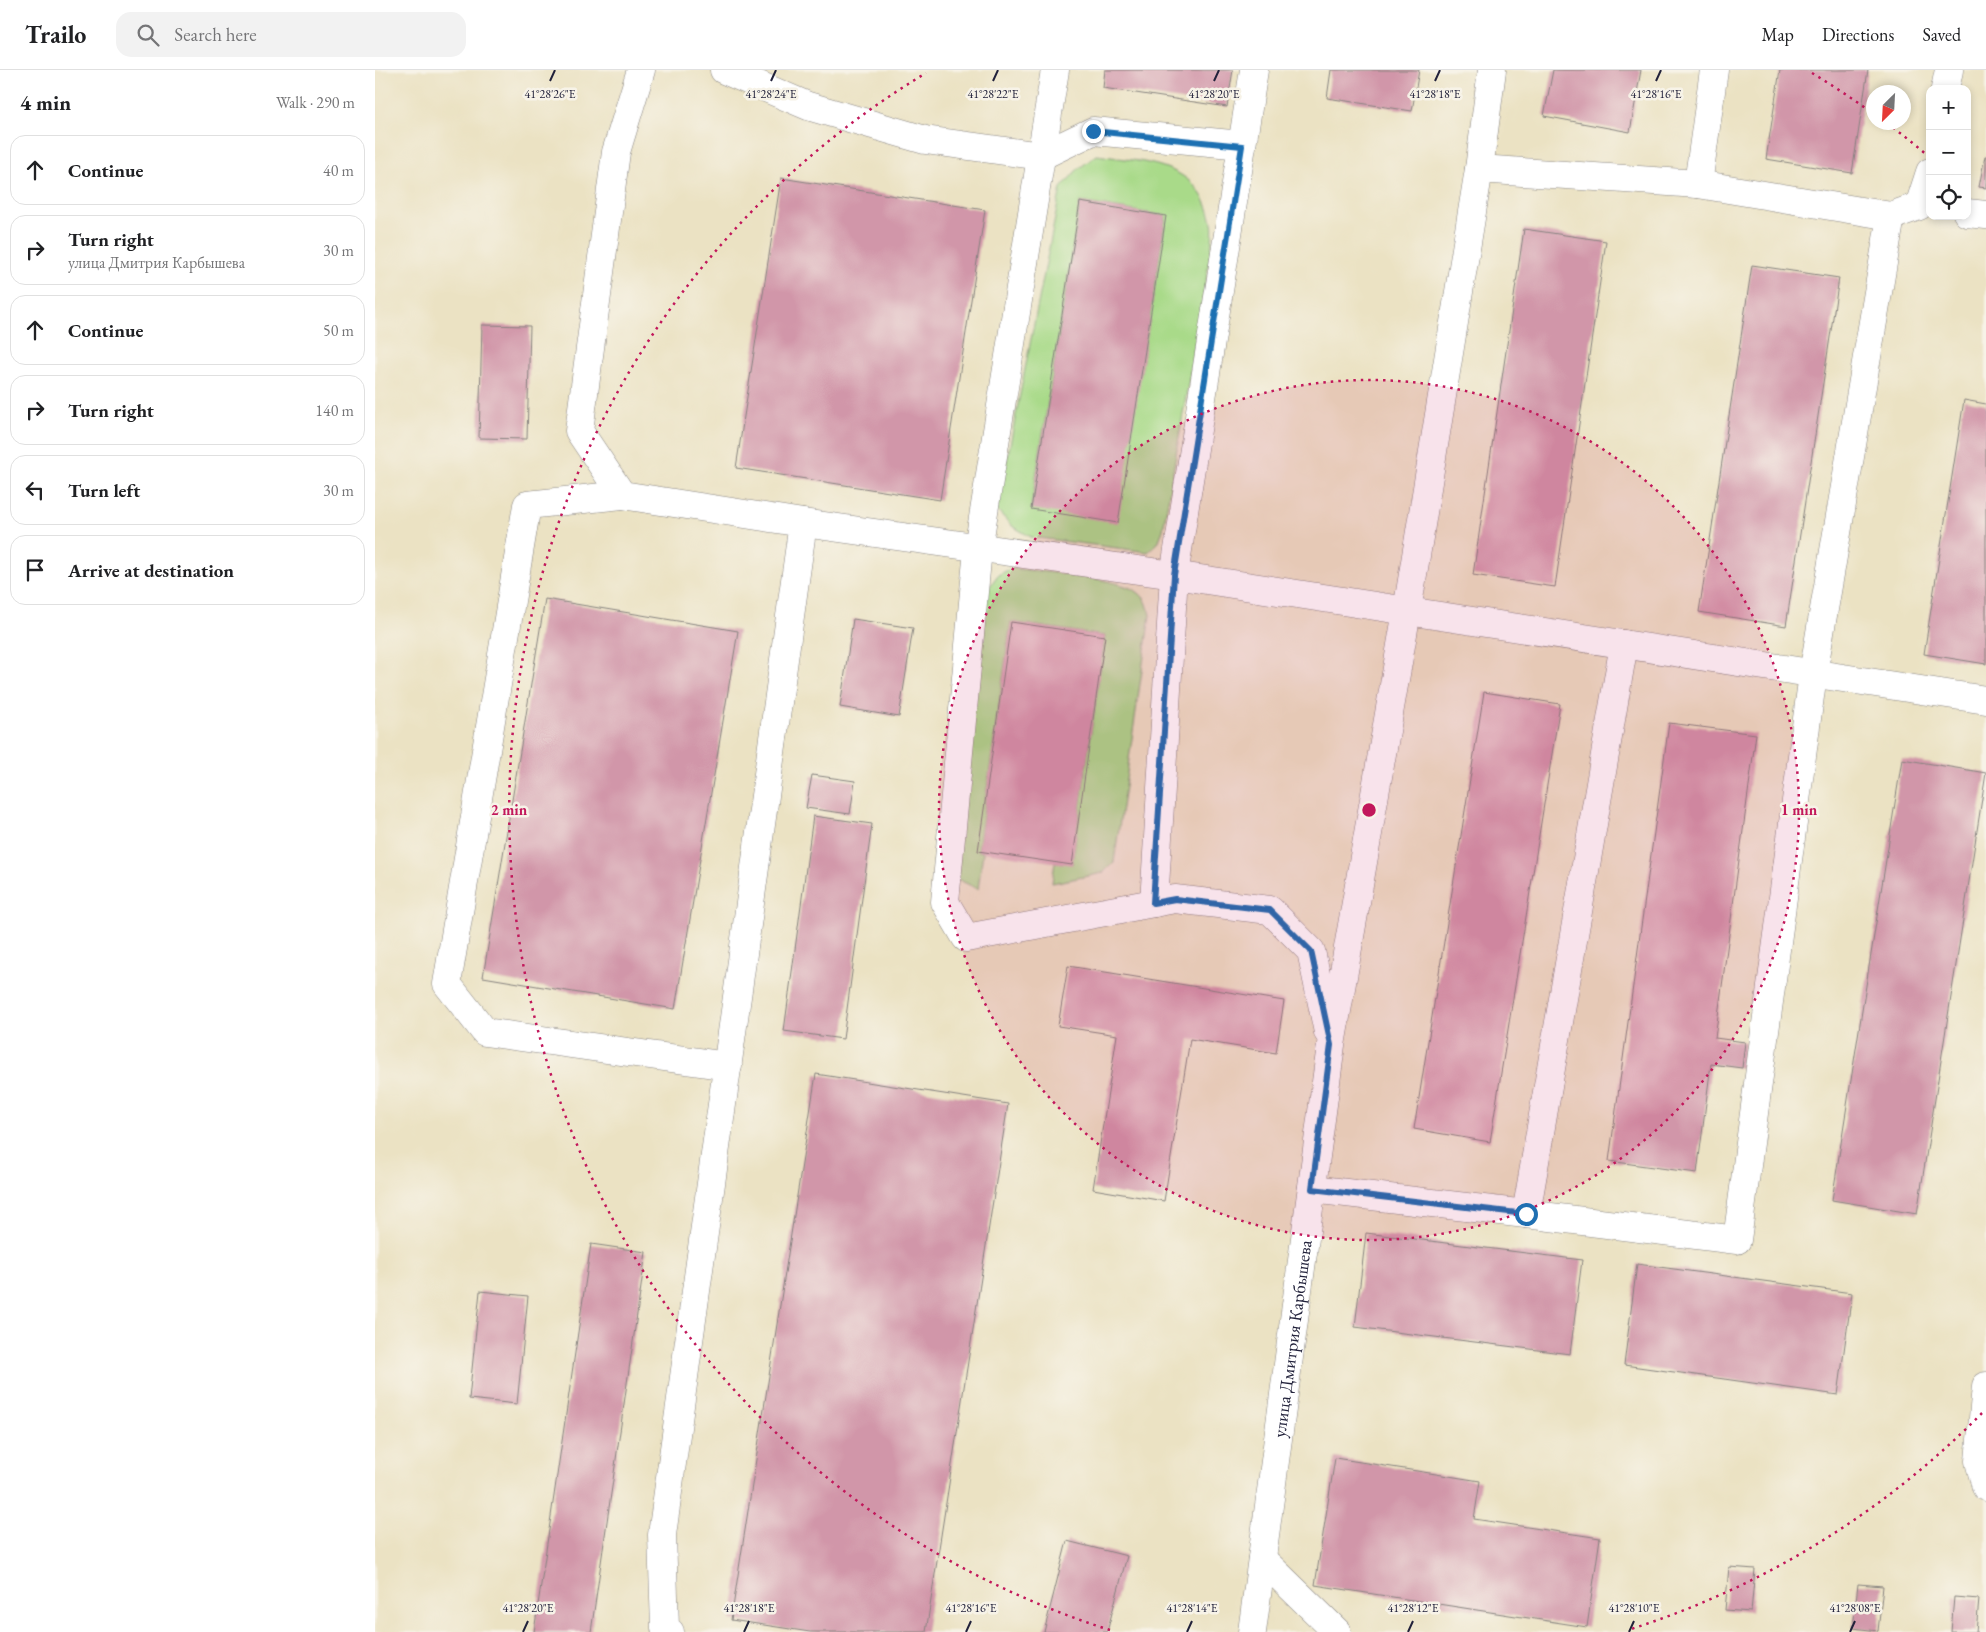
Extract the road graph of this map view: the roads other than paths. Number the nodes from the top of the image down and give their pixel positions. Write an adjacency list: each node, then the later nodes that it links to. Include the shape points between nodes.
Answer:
1 (641, 70): 18 (street, via 616,152 579,431)
2 (724, 70): 10 (street, via 808,106 925,140)
3 (1055, 70): 10 (street)
4 (1254, 70): 9 (street)
5 (1493, 70): 11 (street, улица Дмитрия Карбышева)
6 (1714, 70): 13 (street)
7 (1949, 70): 8 (street)
8 (1946, 85)
9 (1242, 146): 10 (street, via 1093,131); 21 (street)
10 (1041, 156): 20 (street)
11 (1479, 169): 13 (street); 22 (street, улица Дмитрия Карбышева)
12 (1929, 175): 14 (street)
13 (1698, 184): 17 (street)
14 (1924, 207): 17 (street)
15 (1971, 213): 16 (street)
16 (1986, 215)
17 (1891, 216): 24 (street)
18 (622, 495): 19 (street); 28 (street, via 527,505 447,984 485,1032)
19 (803, 523): 20 (street); 28 (street)
20 (978, 549): 21 (street); 26 (street, via 945,902 966,938)
21 (1174, 575): 22 (street); 26 (street)
22 (1407, 611): 23 (street); 27 (street, улица Дмитрия Карбышева)
23 (1624, 644): 24 (street); 30 (street)
24 (1813, 674): 25 (street); 30 (street, via 1737,1240)
25 (1986, 700)
26 (1153, 903): 27 (street, via 1175,899 1270,910 1311,951)
27 (1331, 1045): 29 (street, улица Дмитрия Карбышева)
28 (728, 1066): 34 (street, via 662,1535 665,1628)
29 (1312, 1189): 30 (street); 33 (street, улица Дмитрия Карбышева)
30 (1526, 1214)
31 (1986, 1386): 32 (street, via 1979,1461)
32 (1986, 1487)
33 (1262, 1559): 35 (street, улица Дмитрия Карбышева); 36 (street)
34 (670, 1632)
35 (1252, 1632)
36 (1337, 1632)

